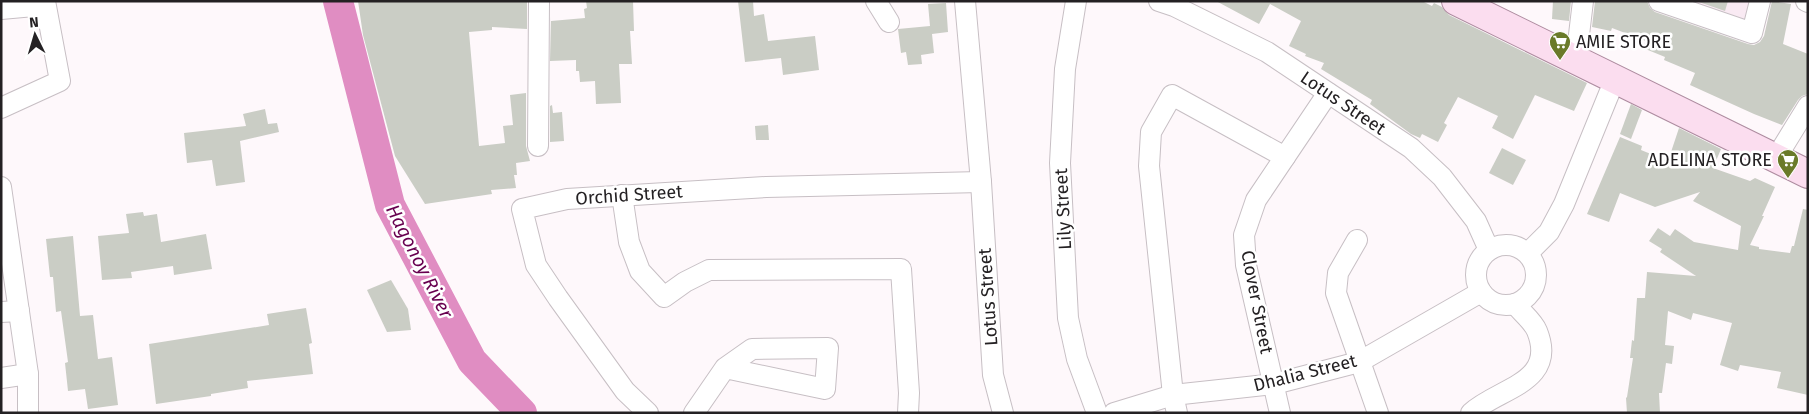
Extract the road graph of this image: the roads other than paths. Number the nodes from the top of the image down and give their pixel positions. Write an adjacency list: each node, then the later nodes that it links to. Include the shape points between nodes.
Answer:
1 (539, 1): 18 (street)
2 (876, 1): 12 (street)
3 (965, 1): 22 (street, Lotus Street)
4 (1076, 1): 42 (street, Lily Street, via 1064,69 1060,163 1068,318 1077,359)
5 (1158, 1): 15 (street, Lotus Street, via 1267,52)
6 (1456, 1): 13 (main road)
7 (1583, 1): 13 (street)
8 (1659, 1): 9 (street, via 1752,33)
9 (1760, 1)
10 (45, 3): 11 (street); 17 (street, via 60,81)
11 (1, 9)
12 (890, 22)
13 (1576, 60): 14 (main road)
14 (1615, 79): 20 (main road); 27 (street, via 1564,204 1549,232)
15 (1328, 93): 19 (street, Clover Street); 26 (street, Lotus Street, via 1411,148 1442,177 1476,220)
16 (1808, 106): 20 (street)
17 (1, 108)
18 (538, 146)
19 (1285, 157): 35 (street, Clover Street, via 1256,200 1244,234 1246,265); 36 (street, via 1172,95 1151,132 1149,166)
20 (1776, 158): 21 (main road)
21 (1808, 174)
22 (981, 182): 24 (street, Orchid Street, via 766,186); 41 (street, Lotus Street, via 993,375)
23 (1, 188): 30 (street)
24 (622, 195): 38 (street, Orchid Street, via 567,199 522,209 536,265 625,391); 40 (street, via 629,242 640,271 664,297 709,270 900,269)
25 (1357, 240): 31 (street, via 1338,273 1336,293)
26 (1489, 250): 27 (street, via 1509,245); 28 (street, via 1477,265 1477,284)
27 (1528, 253): 29 (street, via 1535,267 1536,282 1532,292)
28 (1481, 292): 29 (street, via 1496,304); 31 (street, Dhalia Street)
29 (1515, 304): 46 (street, via 1536,330 1542,356 1532,376)
30 (10, 311): 33 (street)
31 (1359, 362): 35 (street, Dhalia Street); 45 (street)
32 (725, 368): 32 (street, via 752,349 828,348 825,389); 39 (street)
33 (28, 374): 34 (street); 37 (street)
34 (1, 378)
35 (1274, 384): 36 (street, Dhalia Street); 44 (street, Clover Street)
36 (1175, 404): 43 (street, Dhalia Street)
37 (28, 413)
38 (648, 413)
39 (694, 413)
40 (908, 413)
41 (1003, 413)
42 (1097, 413)
43 (1114, 413)
44 (1280, 413)
45 (1378, 413)
46 (1471, 413)

